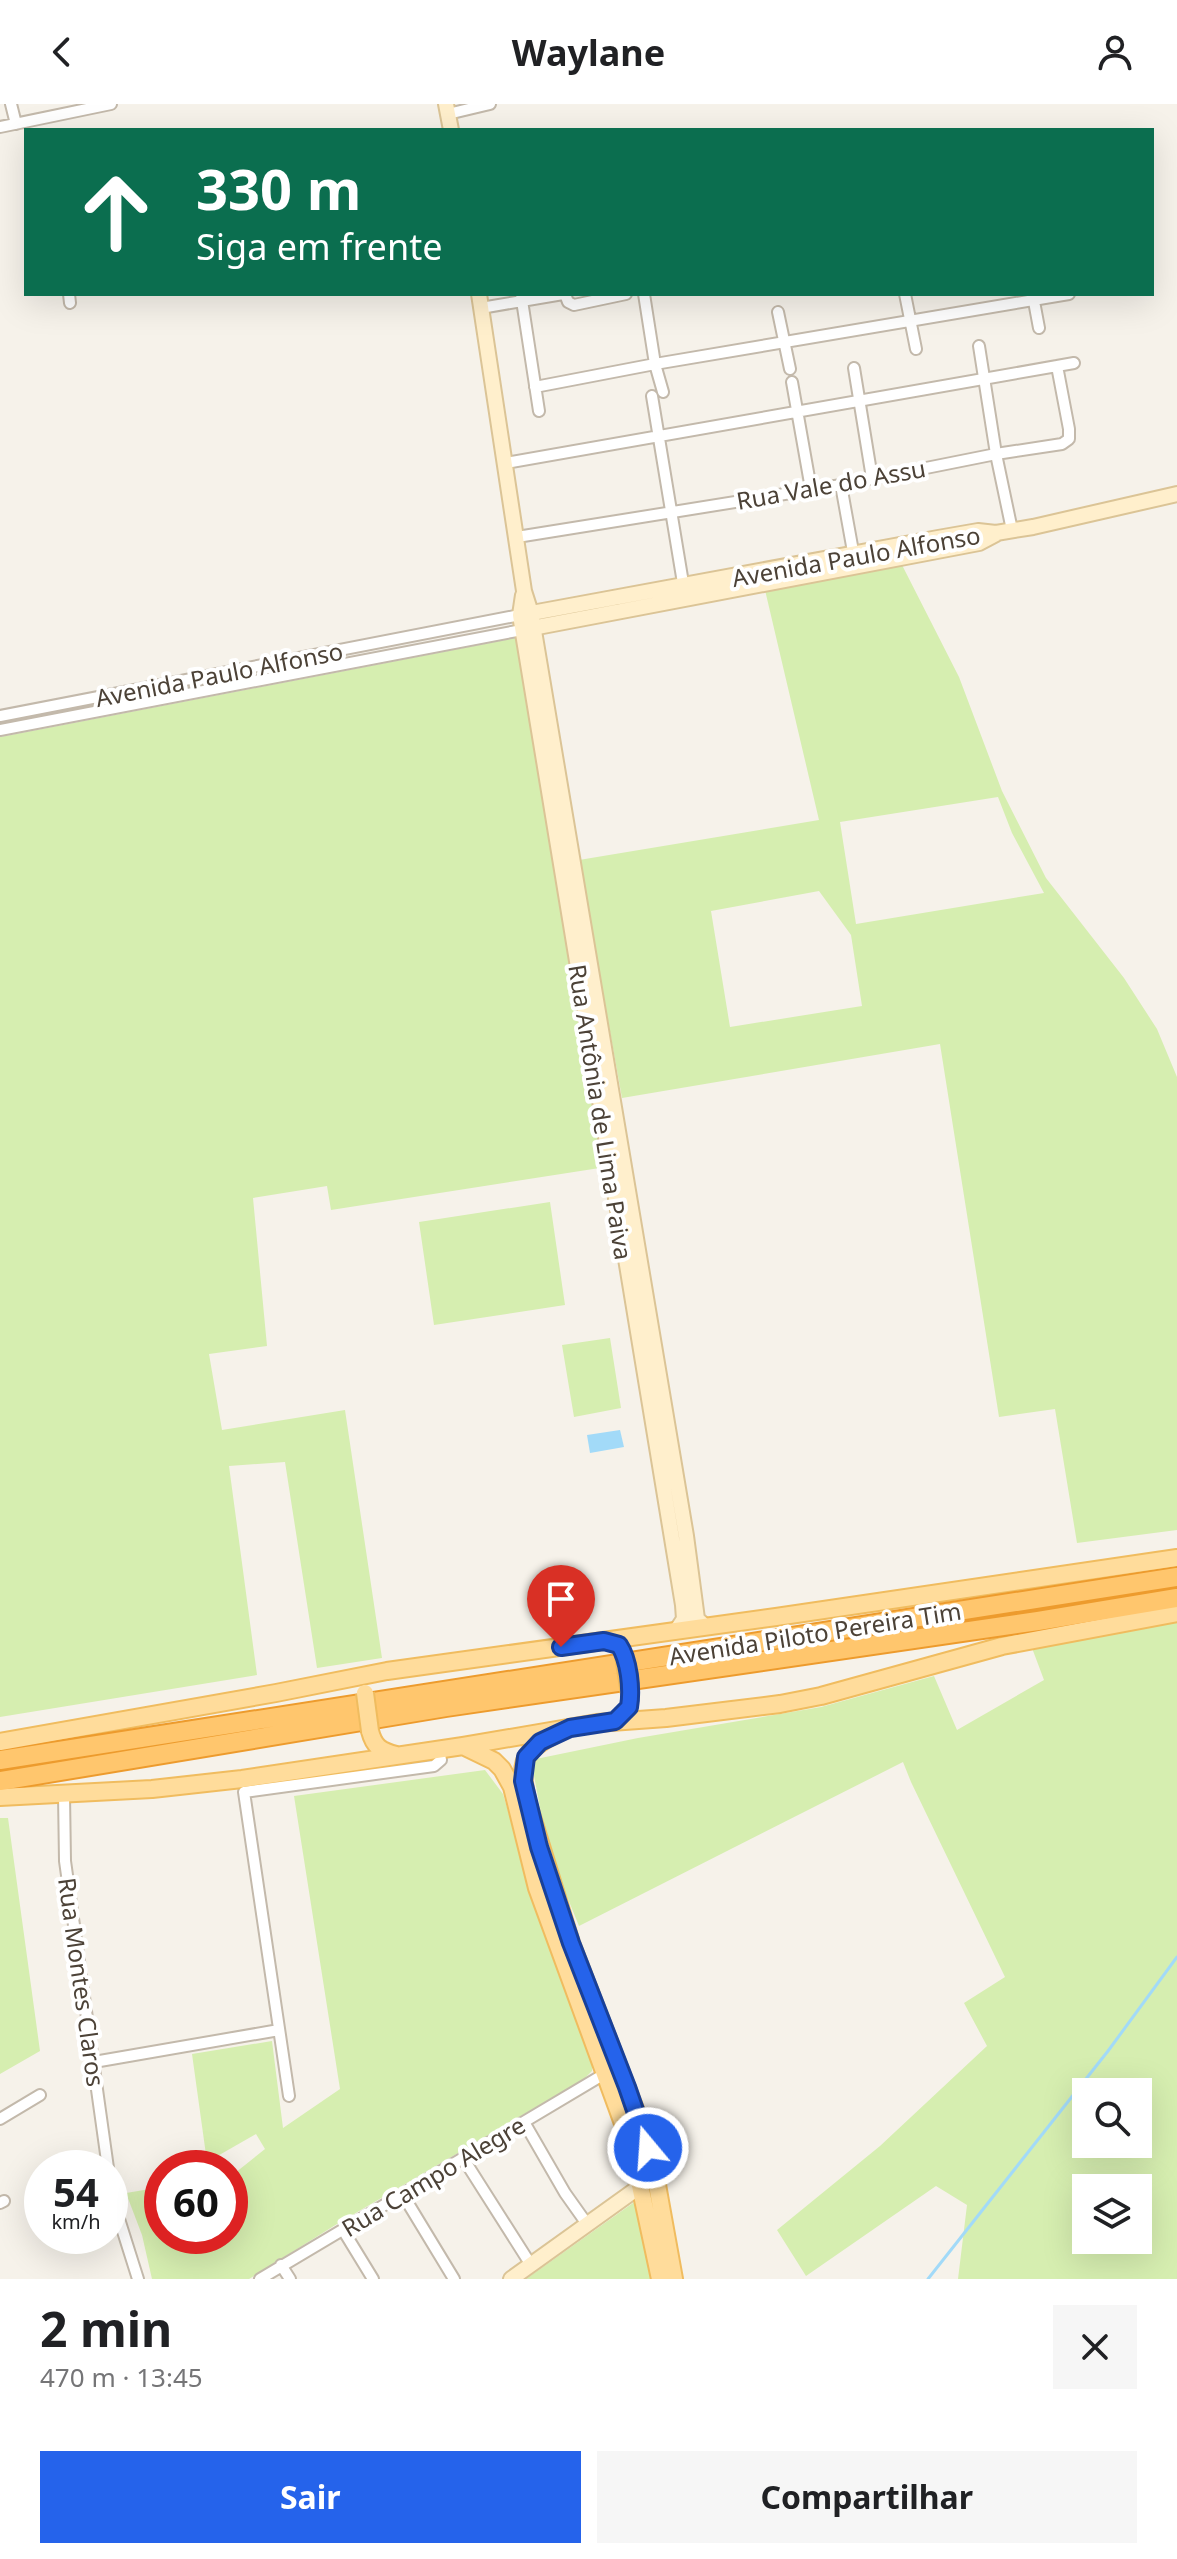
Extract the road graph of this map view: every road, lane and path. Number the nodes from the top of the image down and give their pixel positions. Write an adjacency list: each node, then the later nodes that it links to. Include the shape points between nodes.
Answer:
1 (11, 104): 5 (street)
2 (111, 104): 6 (street)
3 (490, 104): 4 (street)
4 (447, 109)
5 (16, 124): 6 (street); 7 (street)
6 (42, 124)
7 (0, 127)
8 (542, 296): 13 (street)
9 (565, 296): 10 (street, via 574,305)
10 (617, 296)
11 (644, 296): 23 (street)
12 (905, 296): 17 (street)
13 (521, 297): 15 (street); 29 (street)
14 (1033, 297): 17 (street); 18 (street)
15 (480, 301): 35 (street, Rua Antônia de Lima Paiva)
16 (778, 312): 19 (street)
17 (910, 321): 19 (street); 21 (street)
18 (1039, 328)
19 (783, 342): 23 (street); 26 (street)
20 (979, 346): 27 (street)
21 (916, 349)
22 (1074, 363): 24 (street)
23 (655, 364): 29 (street); 33 (street)
24 (1057, 366): 27 (street); 34 (street, Rua Vale do Assu, via 1069,439)
25 (854, 368): 30 (street)
26 (790, 369)
27 (984, 379): 30 (street); 34 (street)
28 (792, 382): 32 (street)
29 (535, 387): 31 (street)
30 (859, 401): 32 (street); 36 (street)
31 (539, 411)
32 (798, 412): 33 (street); 38 (street)
33 (659, 437): 35 (street); 40 (street)
34 (996, 454): 36 (street, Rua Vale do Assu); 41 (street)
35 (506, 463): 42 (street, Rua Antônia de Lima Paiva)
36 (872, 478): 37 (street, Rua Vale do Assu)
37 (841, 485): 38 (street, Rua Vale do Assu); 43 (street)
38 (811, 489): 40 (street, Rua Vale do Assu)
39 (1177, 494): 41 (street, Avenida Paulo Alfonso)
40 (671, 511): 42 (street, Rua Vale do Assu); 44 (street)
41 (1012, 530): 43 (street, Avenida Paulo Alfonso, via 978,531)
42 (517, 537): 45 (street, Rua Antônia de Lima Paiva)
43 (854, 560): 44 (street, Avenida Paulo Alfonso)
44 (685, 592): 45 (street, Avenida Paulo Alfonso)
45 (526, 622): 46 (street, Avenida Paulo Alfonso); 47 (street, Avenida Paulo Alfonso); 50 (street, Rua Antônia de Lima Paiva)
46 (250, 667): 47 (street); 48 (street, Avenida Paulo Alfonso)
47 (254, 681): 49 (street, Avenida Paulo Alfonso)
48 (0, 716)
49 (0, 730)
50 (674, 1511): 55 (street, Rua Antônia de Lima Paiva, via 697,1619); 56 (street, Rua Antônia de Lima Paiva, via 684,1616)
51 (1177, 1558): 55 (main road)
52 (1177, 1577): 59 (highway, Avenida Piloto Pereira Tim)
53 (1177, 1598): 59 (highway, Avenida Piloto Pereira Tim)
54 (1177, 1613): 60 (main road, via 1002,1646 780,1704)
55 (705, 1626): 56 (main road)
56 (676, 1631): 57 (main road)
57 (604, 1641): 58 (main road); 60 (main road, bridge, via 619,1645 630,1694 626,1712)
58 (387, 1671): 62 (main road); 65 (main road, bridge, via 373,1679 365,1693 370,1731 377,1747)
59 (312, 1720): 66 (highway); 67 (highway)
60 (615, 1721): 61 (main road)
61 (570, 1728): 63 (main road); 94 (main road, via 528,1753 523,1781 571,1943 648,2148)
62 (0, 1742)
63 (463, 1746): 64 (main road); 73 (main road, via 490,1758 509,1781 537,1888)
64 (439, 1750): 65 (main road); 68 (street, via 441,1760 434,1766)
65 (400, 1756): 68 (main road)
66 (0, 1760)
67 (0, 1781)
68 (243, 1786): 69 (main road); 71 (street)
69 (64, 1795): 70 (main road); 72 (street, Rua Montes Claros, via 65,1861)
70 (0, 1797)
71 (279, 2030): 72 (street); 75 (street)
72 (94, 2062): 78 (street, Rua Montes Claros)
73 (606, 2073): 77 (street, Rua Campo Alegre); 80 (main road)
74 (40, 2095): 76 (street)
75 (289, 2096)
76 (0, 2119)
77 (524, 2122): 79 (street, Rua Campo Alegre); 82 (street)
78 (106, 2150)
79 (463, 2158): 81 (street, Rua Campo Alegre); 86 (street)
80 (642, 2185): 82 (street); 93 (main road)
81 (403, 2195): 83 (street, Rua Campo Alegre); 91 (street)
82 (587, 2224): 86 (street)
83 (343, 2230): 85 (street, Rua Campo Alegre); 90 (street)
84 (128, 2247): 87 (street)
85 (281, 2265): 88 (street, Rua Campo Alegre); 89 (street)
86 (531, 2265): 92 (street)
87 (138, 2279)
88 (260, 2279)
89 (290, 2279)
90 (373, 2279)
91 (454, 2279)
92 (511, 2279)
93 (660, 2279)
94 (674, 2279)

